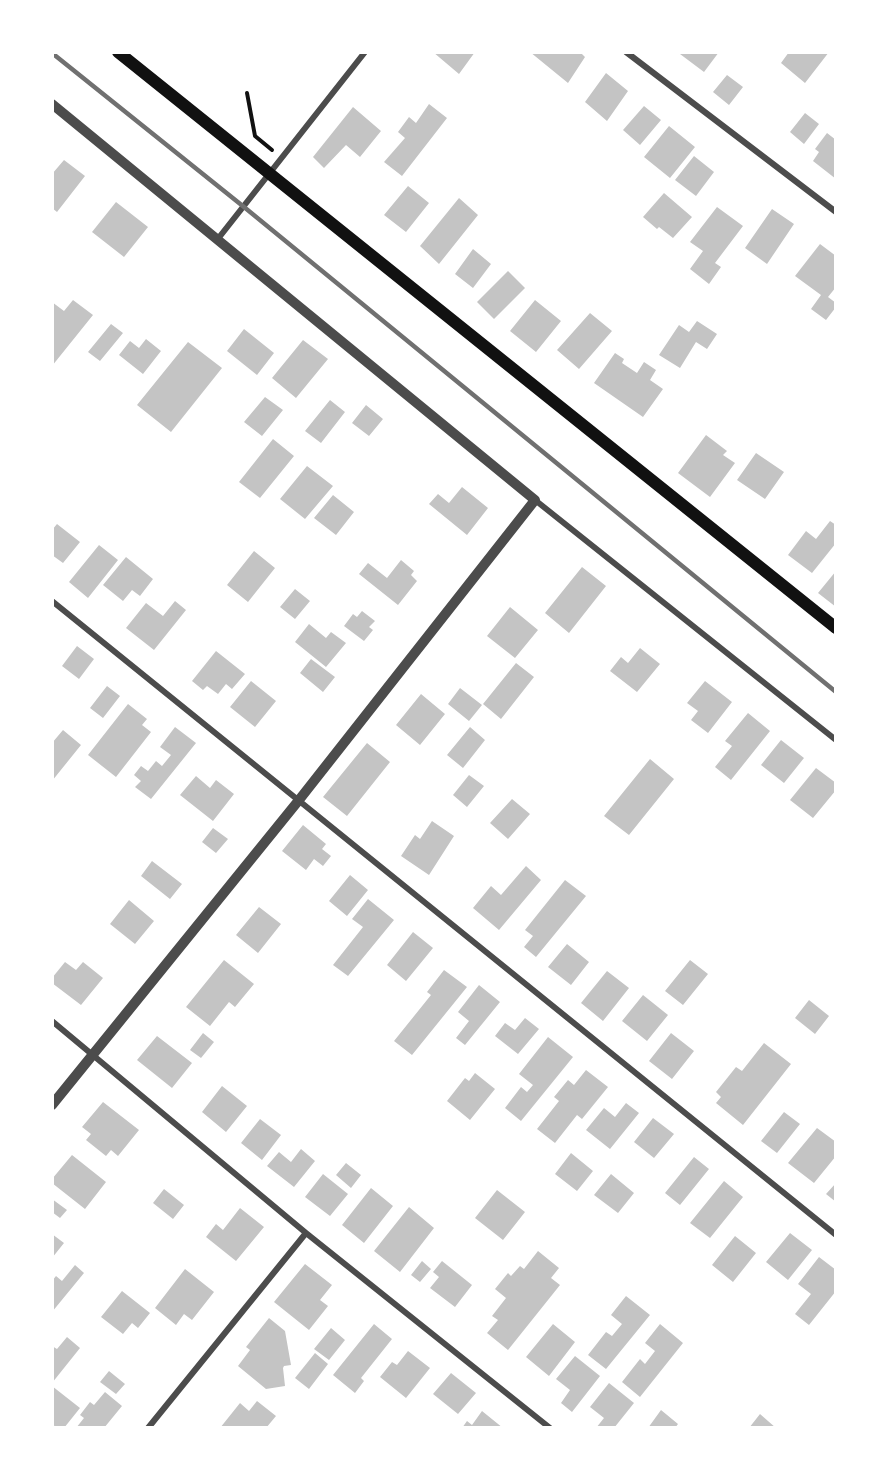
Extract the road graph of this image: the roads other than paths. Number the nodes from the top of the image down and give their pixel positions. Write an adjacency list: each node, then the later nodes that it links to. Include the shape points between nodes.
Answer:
1 (118, 52): 5 (main road)
2 (365, 52): 5 (street)
3 (626, 52): 6 (street)
4 (52, 104): 7 (street)
5 (270, 174): 7 (street); 10 (main road)
6 (836, 212)
7 (217, 240): 8 (street)
8 (535, 500): 11 (street); 12 (street)
9 (52, 601): 12 (street)
10 (836, 628)
11 (836, 740)
12 (298, 800): 14 (street); 17 (street)
13 (52, 1021): 14 (street)
14 (93, 1053): 15 (street); 16 (street)
15 (52, 1106)
16 (306, 1233): 18 (street); 19 (street)
17 (836, 1235)
18 (148, 1428)
19 (550, 1428)

